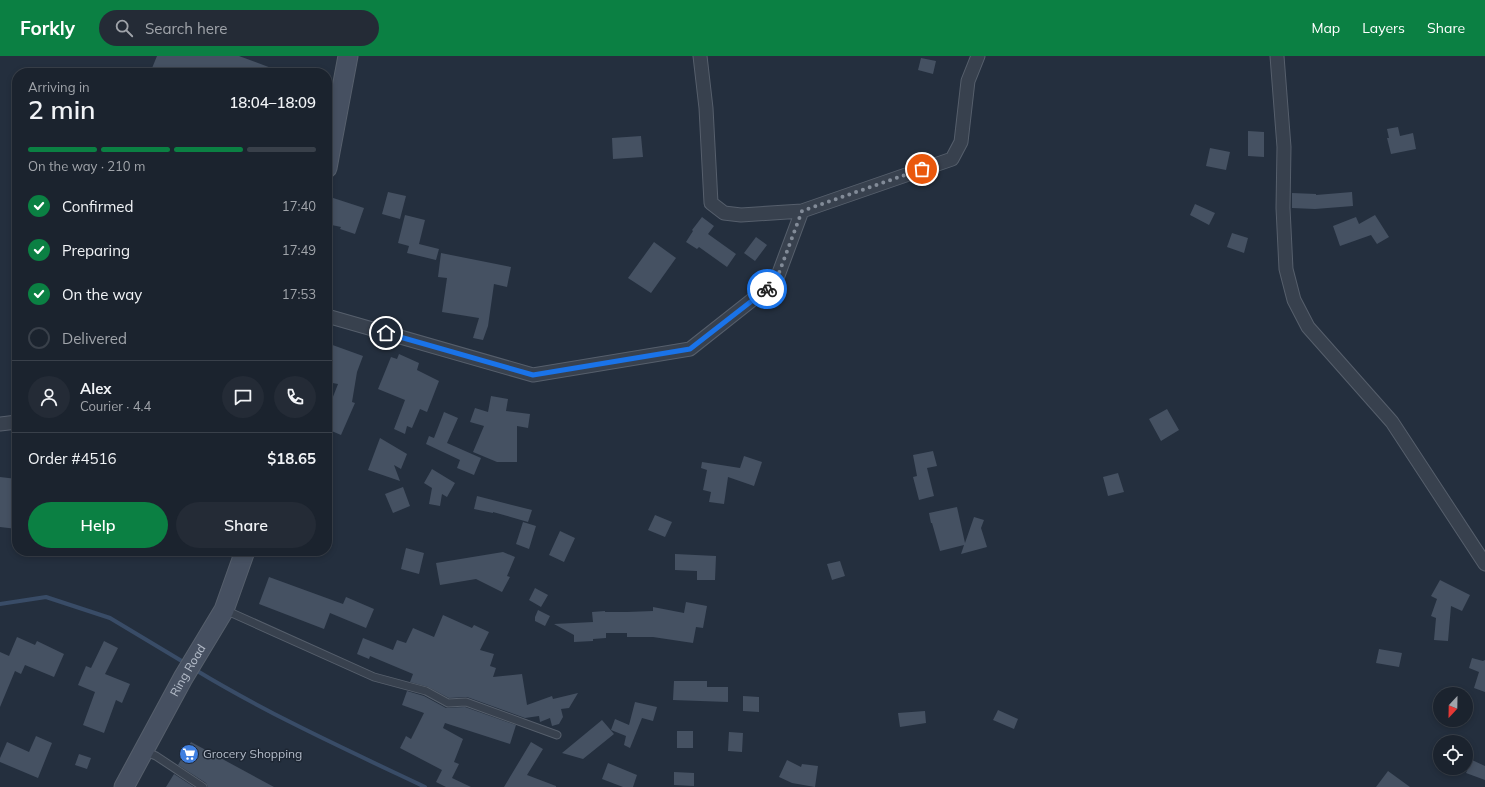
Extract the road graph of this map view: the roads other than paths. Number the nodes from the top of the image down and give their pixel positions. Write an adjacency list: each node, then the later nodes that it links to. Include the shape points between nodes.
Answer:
1 (348, 56): 5 (main road)
2 (700, 56): 6 (street, via 706,108 711,203 724,213 741,215)
3 (978, 56): 6 (street, via 968,81 961,142 952,159)
4 (1277, 56): 11 (street, via 1284,147 1286,269 1294,300 1308,327 1392,422)
5 (332, 141)
6 (802, 211): 7 (street, via 776,281 690,349 533,375)
7 (332, 317)
8 (12, 423): 9 (street)
9 (0, 424)
10 (243, 556): 12 (main road, Ring Road)
11 (1485, 564)
12 (224, 610): 13 (lane, via 374,677 426,691 448,703 466,702); 14 (main road, Ring Road, via 183,678)
13 (557, 735)
14 (144, 751): 15 (main road, Ring Road); 16 (lane)
15 (124, 787)
16 (203, 787)

